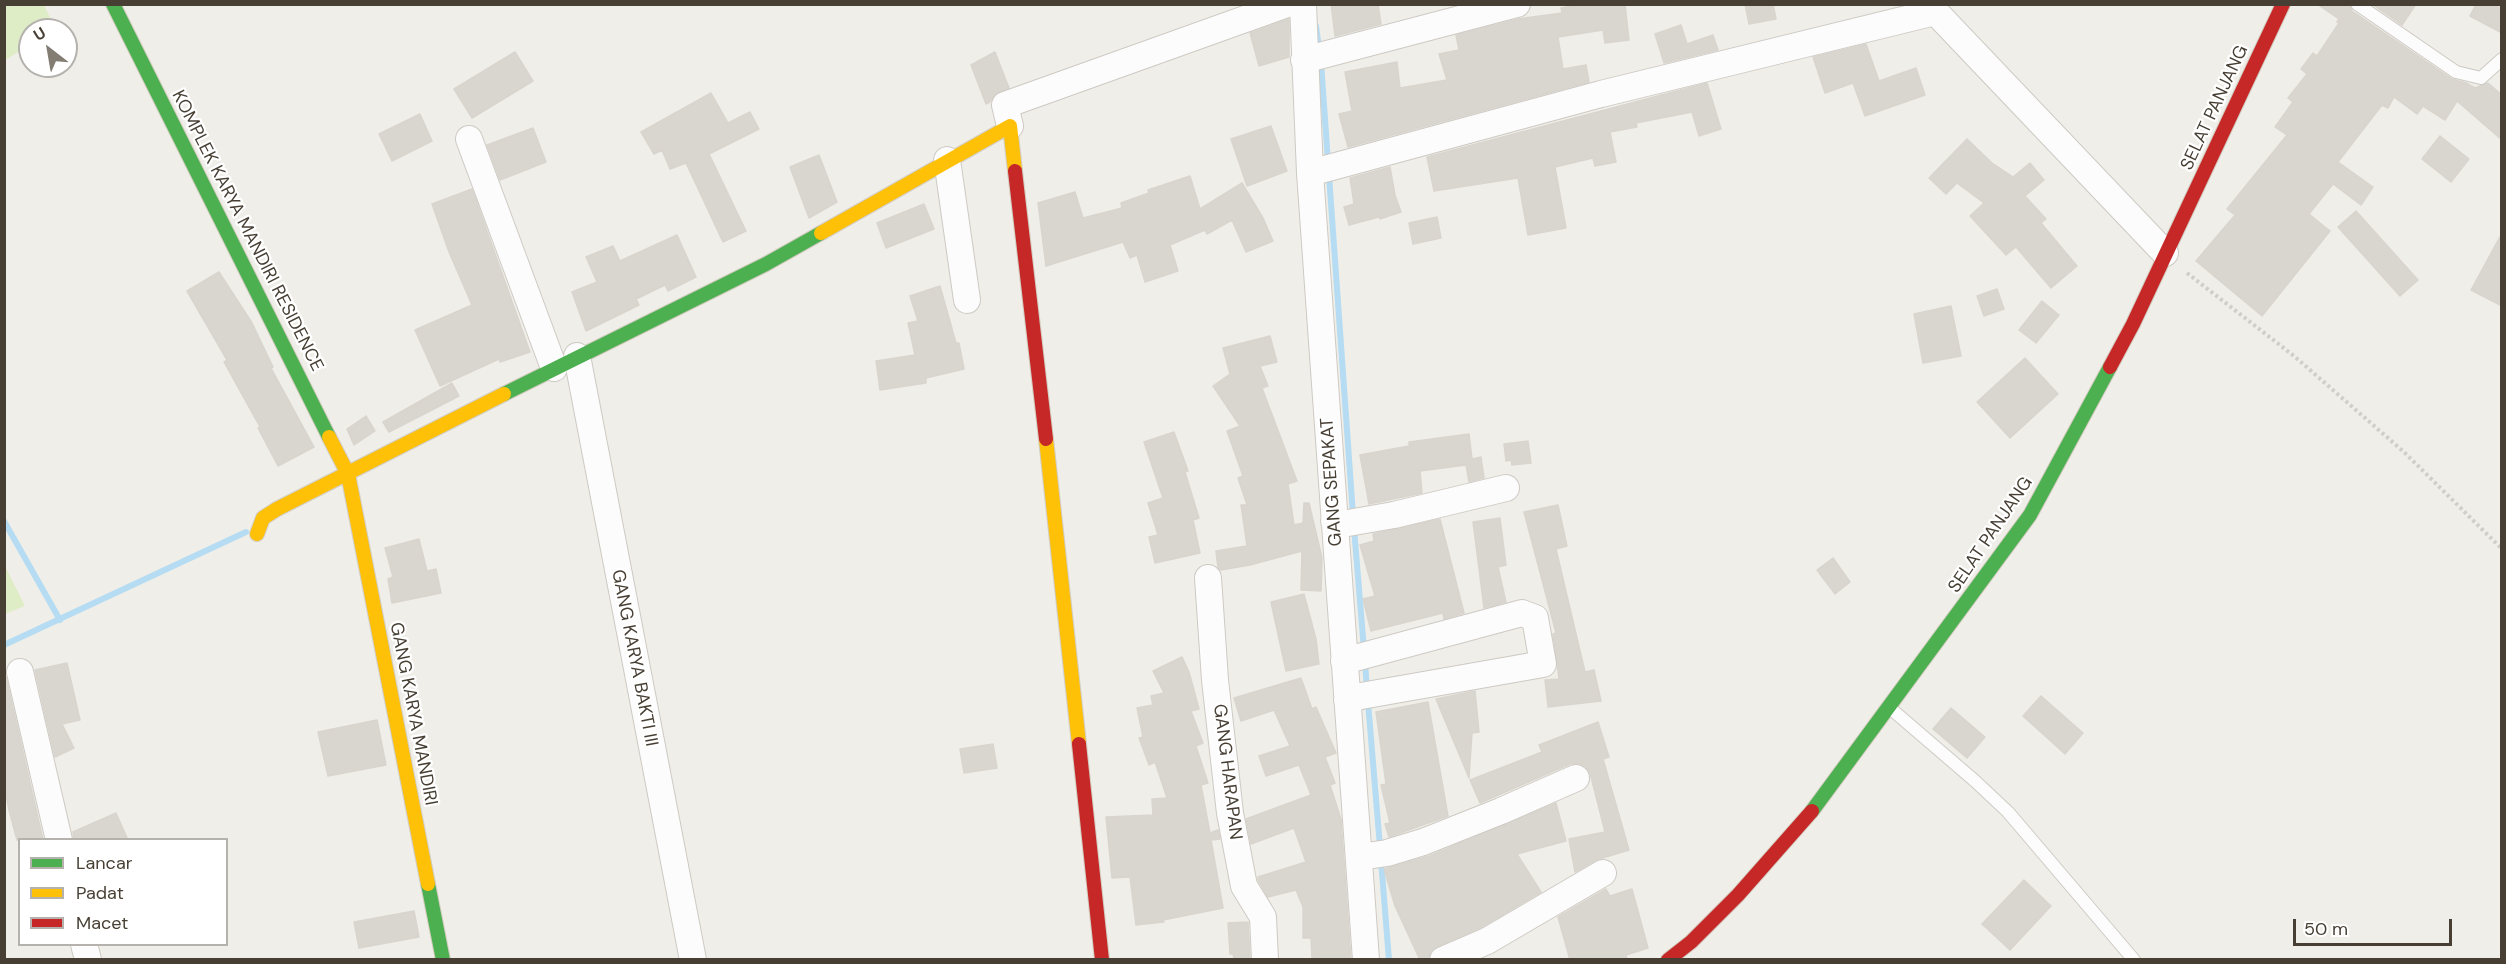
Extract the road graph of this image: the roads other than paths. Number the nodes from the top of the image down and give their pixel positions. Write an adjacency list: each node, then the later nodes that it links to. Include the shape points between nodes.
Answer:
1 (113, 4): 17 (street, KOMPLEK KARYA MANDIRI RESIDENCE)
2 (1287, 4): 10 (street, via 1005,105)
3 (1303, 4): 8 (street, GANG SEPAKAT)
4 (1517, 4): 8 (street)
5 (2283, 4): 14 (street, SELAT PANJANG)
6 (2357, 4): 9 (lane, via 2456,72 2481,78)
7 (1932, 8): 13 (street); 14 (street)
8 (1314, 59): 13 (street, GANG SEPAKAT)
9 (2502, 59)
10 (1010, 126): 12 (street); 32 (street)
11 (469, 139): 16 (street, GANG KARYA BAKTI III)
12 (948, 171): 15 (street); 16 (street, via 937,169)
13 (1315, 171): 19 (street, GANG SEPAKAT)
14 (2165, 254): 25 (street, SELAT PANJANG, via 2133,324 2030,515)
15 (967, 300)
16 (572, 366): 17 (street); 31 (street, GANG KARYA BAKTI III)
17 (348, 474): 20 (street, via 270,513 263,518); 30 (street, GANG KARYA MANDIRI)
18 (1506, 488): 19 (street, via 1423,509)
19 (1349, 521): 22 (street, GANG SEPAKAT)
20 (257, 534)
21 (1208, 578): 33 (street, GANG HARAPAN, via 1230,813 1244,886 1263,917)
22 (1358, 657): 24 (street, GANG SEPAKAT); 24 (street, via 1522,613 1535,618 1544,664)
23 (20, 672): 27 (street)
24 (1363, 697): 28 (street, GANG SEPAKAT)
25 (1890, 708): 36 (street, SELAT PANJANG, via 1800,827 1730,903); 37 (lane, via 2008,812)
26 (1576, 778): 28 (street, via 1501,811)
27 (59, 838)
28 (1372, 856): 34 (street, GANG SEPAKAT)
29 (1603, 873): 35 (street, via 1487,941)
30 (442, 960)
31 (693, 960)
32 (1102, 960)
33 (1265, 960)
34 (1366, 960)
35 (1443, 960)
36 (1668, 960)
37 (2134, 960)

